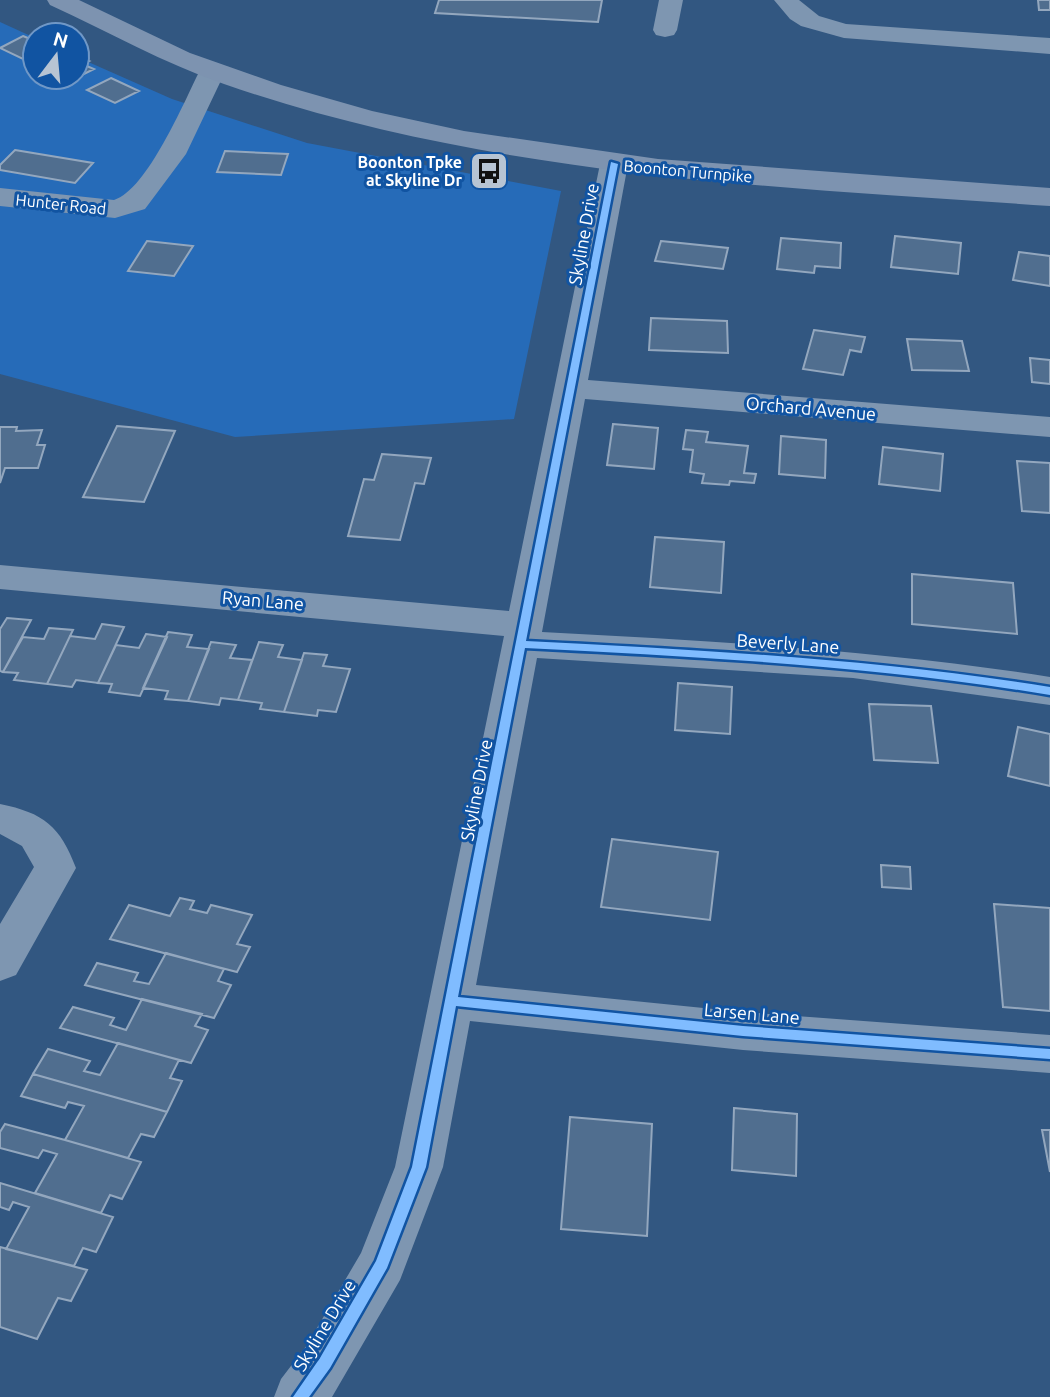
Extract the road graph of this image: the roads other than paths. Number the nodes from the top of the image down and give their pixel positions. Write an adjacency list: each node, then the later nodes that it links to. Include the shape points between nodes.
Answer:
1 (59, 0): 6 (main road, Boonton Turnpike)
2 (671, 0): 4 (street)
3 (786, 0): 5 (street, via 810,21 844,31)
4 (665, 30)
5 (1050, 46)
6 (213, 71): 7 (main road, Boonton Turnpike, via 430,132); 8 (street, Hunter Road, via 172,154 135,203 115,209)
7 (614, 164): 9 (main road, Boonton Turnpike); 10 (street, Skyline Drive)
8 (0, 197)
9 (1050, 197)
10 (572, 388): 11 (street, Orchard Avenue); 13 (street, Skyline Drive)
11 (1050, 427)
12 (0, 577): 13 (street, Ryan Lane)
13 (524, 634): 14 (street, Beverly Lane, via 973,677); 17 (street, Skyline Drive)
14 (1050, 691)
15 (0, 819): 16 (street, via 30,829 48,846 55,868)
16 (0, 963)
17 (452, 1001): 18 (street, Larsen Lane, via 743,1031); 19 (street, Skyline Drive, via 419,1167 401,1215 382,1264 325,1363)
18 (1050, 1054)
19 (299, 1397)

